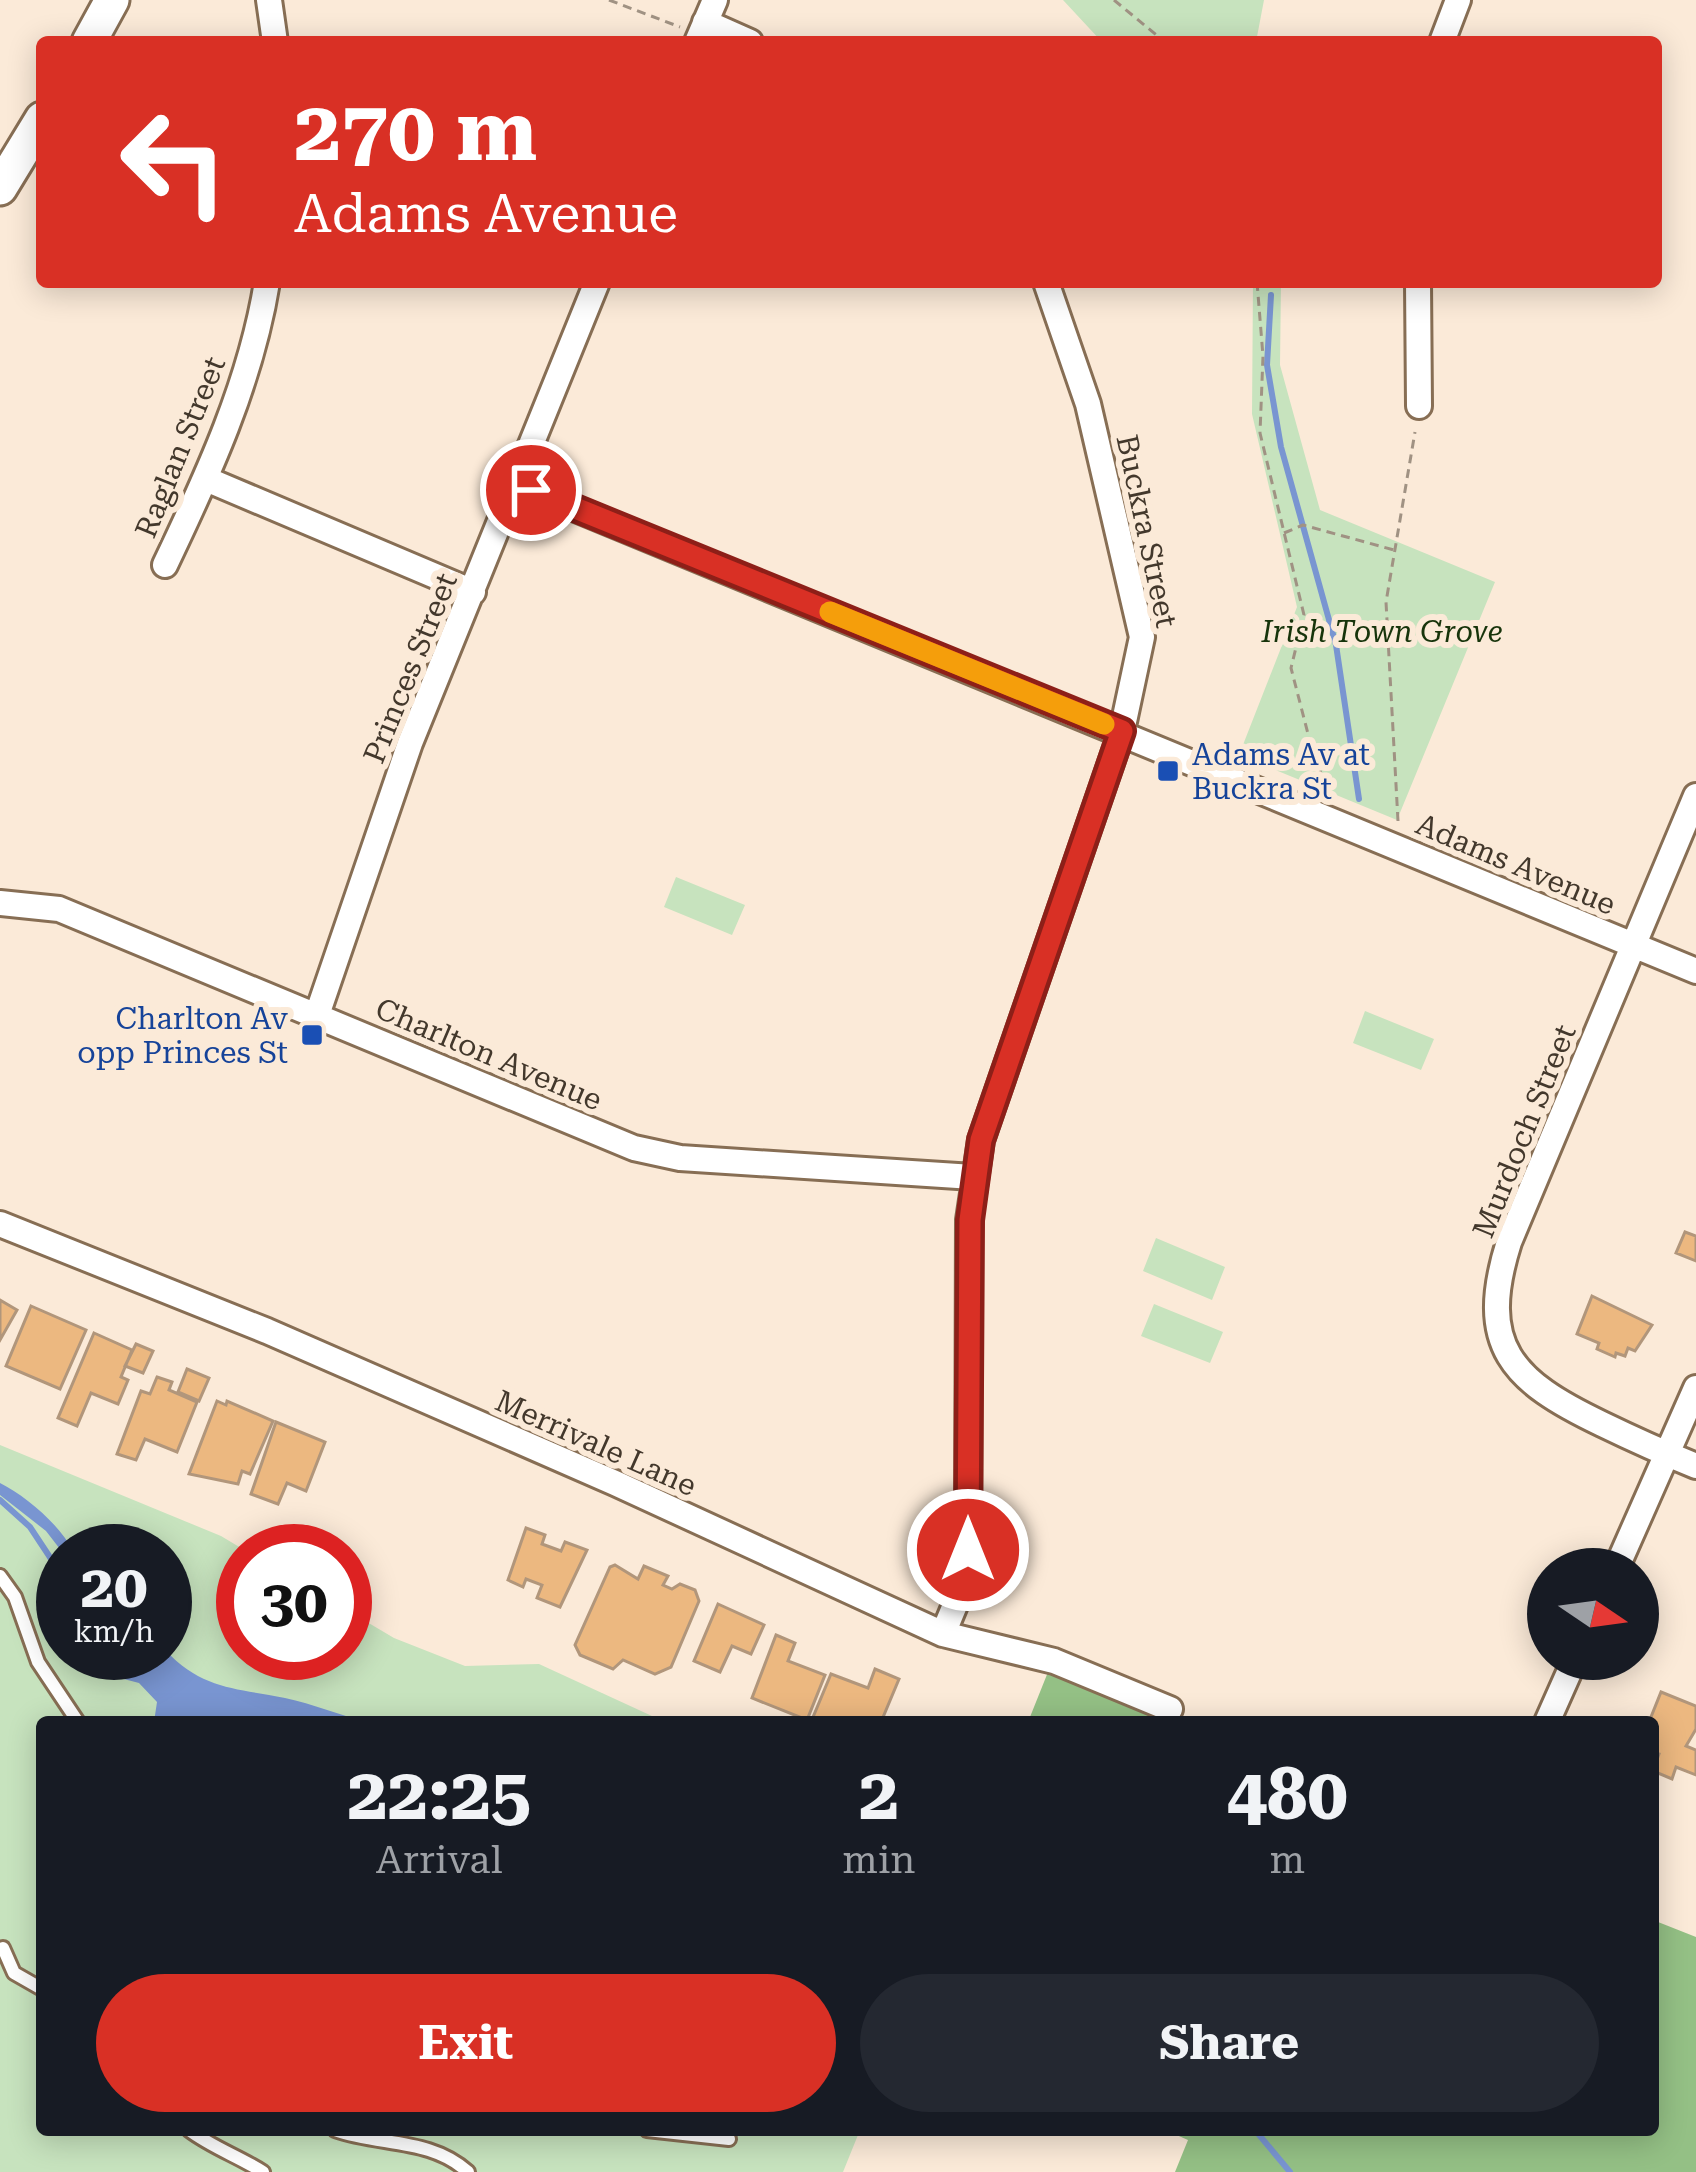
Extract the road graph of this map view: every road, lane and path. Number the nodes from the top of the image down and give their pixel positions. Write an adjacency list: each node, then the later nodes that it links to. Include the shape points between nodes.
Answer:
1 (112, 0): 7 (street)
2 (269, 0): 8 (street)
3 (609, 0): 6 (path)
4 (1114, 0): 10 (path)
5 (1458, 0): 11 (street)
6 (701, 23): 9 (street)
7 (92, 36)
8 (274, 36)
9 (735, 36)
10 (1158, 36)
11 (1444, 36)
12 (36, 129): 13 (street)
13 (0, 188)
14 (266, 288): 20 (street, Raglan Street)
15 (594, 288): 21 (street, Princes Street)
16 (1048, 288): 26 (street, Buckra Street, via 1088,404 1142,638)
17 (1257, 288): 22 (path, via 1260,433)
18 (1418, 288): 19 (street)
19 (1419, 406): 23 (path)
20 (206, 479): 24 (street, Raglan Street); 25 (street)
21 (513, 483): 25 (street, Princes Street); 26 (street, Adams Avenue)
22 (1284, 533): 23 (path, via 1303,525); 28 (path, via 1304,615 1291,668 1314,757)
23 (1396, 551): 29 (path, via 1386,602)
24 (165, 565)
25 (473, 592): 33 (street, Princes Street, via 410,743)
26 (1122, 731): 28 (street, Adams Avenue); 34 (street, Buckra Street)
27 (1696, 796): 31 (street, Murdoch Street)
28 (1343, 824): 29 (street, Adams Avenue)
29 (1404, 850): 31 (street, Adams Avenue)
30 (0, 903): 33 (street, Charlton Avenue, via 58,909)
31 (1634, 945): 32 (street, Adams Avenue); 37 (street, Murdoch Street, via 1509,1243 1496,1306 1512,1360 1550,1399)
32 (1696, 971)
33 (317, 1015): 34 (street, Charlton Avenue, via 659,1155)
34 (973, 1178): 41 (street, Buckra Street, via 968,1550)
35 (0, 1224): 41 (street, Merrivale Lane, via 267,1331)
36 (1696, 1388): 37 (street)
37 (1667, 1455): 38 (street, Murdoch Street); 39 (street)
38 (1696, 1466)
39 (1625, 1548)
40 (0, 1576): 44 (lane, via 34,1653)
41 (943, 1634): 43 (street, Merrivale Lane, via 1054,1661)
42 (1566, 1680): 45 (street)
43 (1170, 1709)
44 (74, 1716)
45 (1550, 1716)
46 (3, 1948): 47 (lane, via 14,1973)
47 (36, 1986)
48 (197, 2136): 52 (lane)
49 (359, 2136): 53 (lane, via 415,2144)
50 (702, 2136): 51 (lane)
51 (729, 2139)
52 (263, 2172)
53 (468, 2172)

